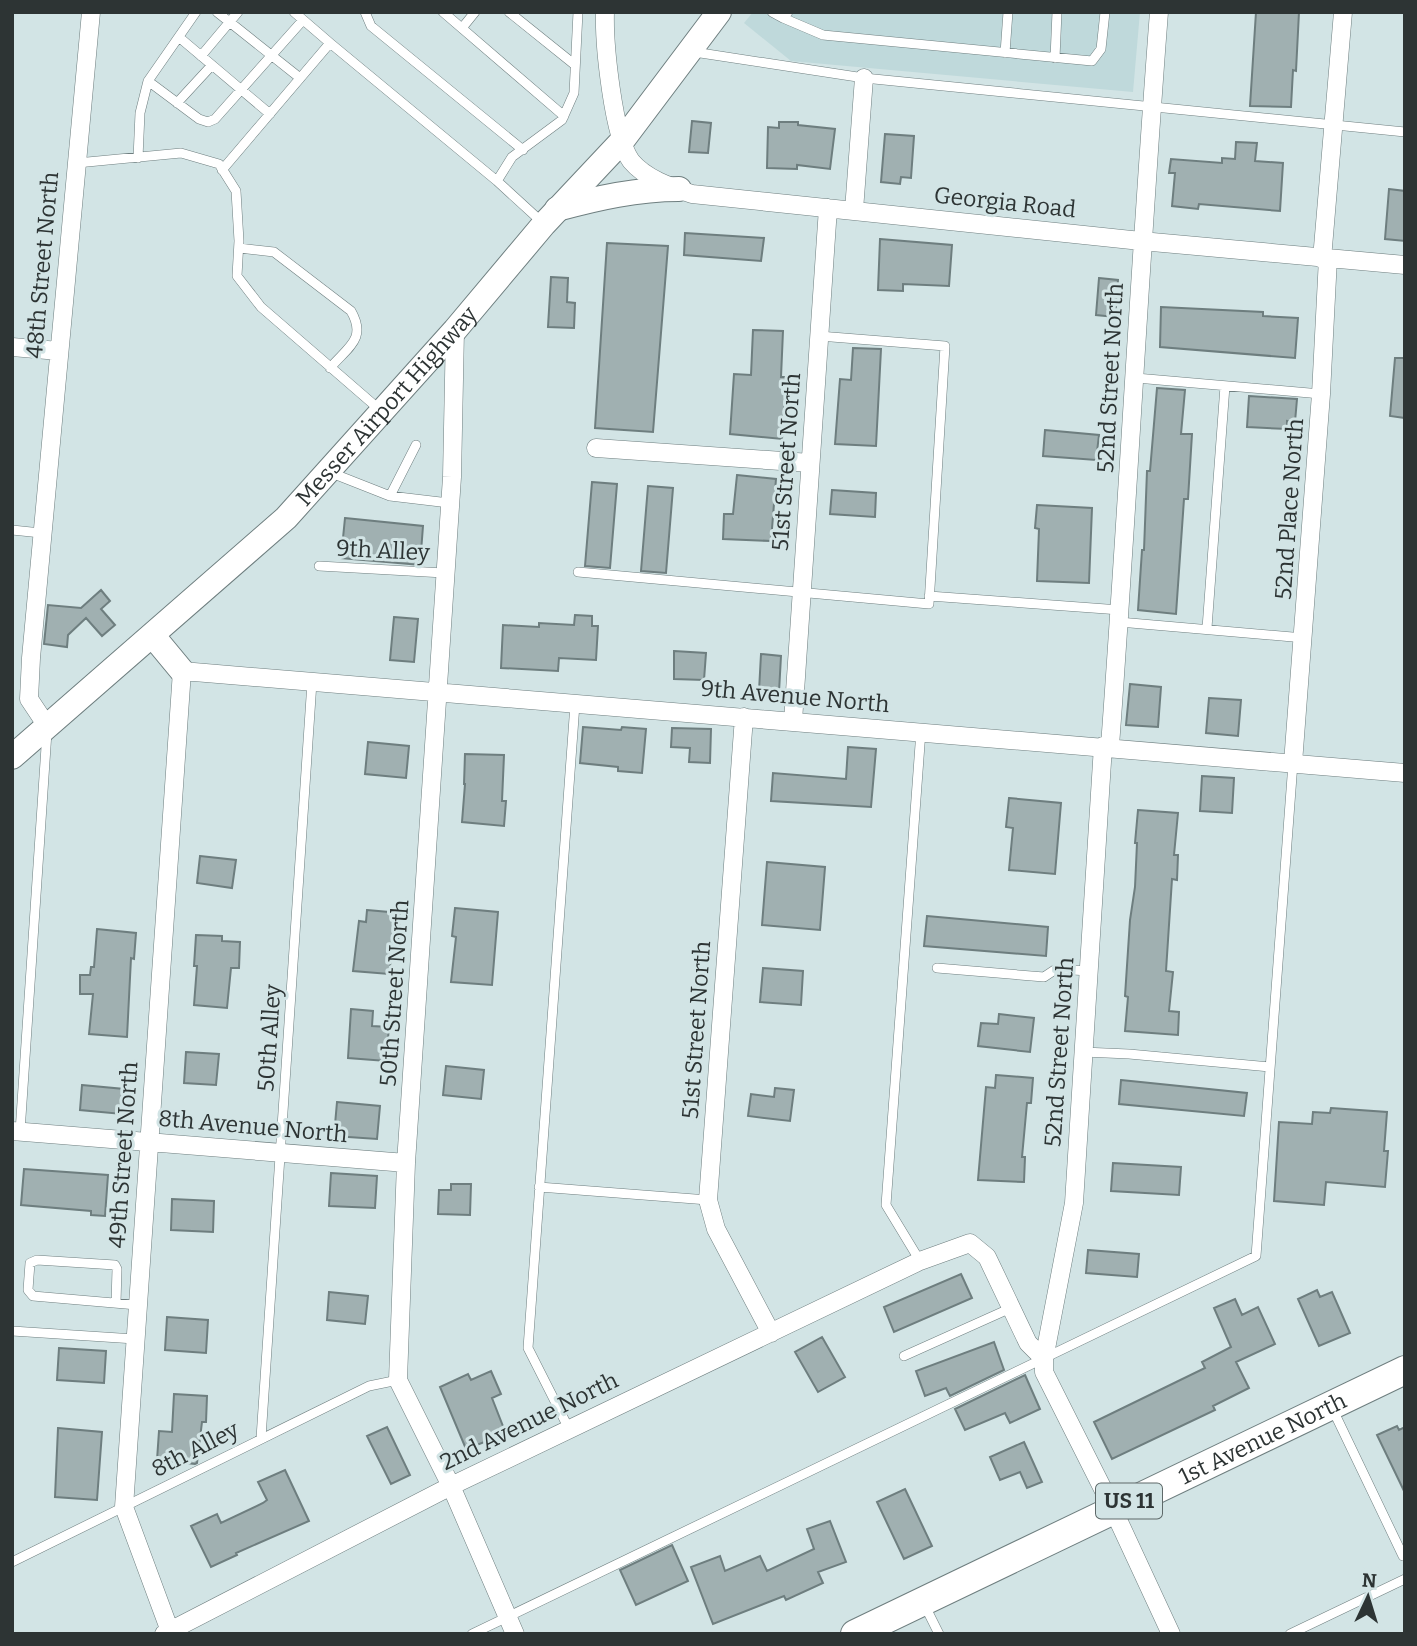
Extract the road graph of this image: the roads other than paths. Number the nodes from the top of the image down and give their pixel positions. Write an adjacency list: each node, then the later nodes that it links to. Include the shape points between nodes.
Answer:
1 (91, 12): 45 (street, 48th Street North)
2 (196, 12): 23 (lane)
3 (217, 12): 21 (lane)
4 (238, 12): 21 (lane)
5 (295, 12): 20 (lane)
6 (365, 12): 43 (lane, via 371,26)
7 (443, 12): 22 (lane)
8 (475, 12): 22 (lane)
9 (509, 12): 31 (lane)
10 (578, 12): 31 (lane)
11 (605, 12): 42 (street, via 604,36)
12 (719, 12): 25 (main road, Messer Airport Highway)
13 (772, 12): 19 (lane)
14 (1008, 12): 26 (lane)
15 (1057, 12): 29 (lane)
16 (1105, 12): 29 (lane, via 1101,49 1092,61)
17 (1159, 12): 37 (street, 52nd Street North)
18 (1343, 12): 40 (street, 52nd Place North)
19 (786, 15): 26 (lane, via 823,35)
20 (303, 20): 24 (lane); 27 (lane)
21 (229, 22): 27 (lane); 28 (lane)
22 (462, 28): 39 (lane)
23 (180, 38): 28 (lane); 34 (lane)
24 (330, 43): 32 (lane); 47 (lane)
25 (688, 51): 33 (lane); 42 (main road, Messer Airport Highway)
26 (1005, 53): 29 (lane)
27 (271, 55): 32 (lane); 35 (lane)
28 (201, 56): 30 (lane)
29 (1055, 58)
30 (212, 65): 35 (lane); 36 (lane)
31 (575, 65): 39 (lane, via 575,93)
32 (300, 78): 38 (lane)
33 (864, 78): 37 (lane); 50 (street)
34 (148, 81): 36 (lane); 44 (lane, via 140,113)
35 (241, 90): 36 (lane, via 208,122); 38 (lane)
36 (177, 103)
37 (1152, 108): 40 (lane); 52 (street, 52nd Street North)
38 (270, 114): 46 (lane)
39 (564, 116): 43 (lane)
40 (1334, 126): 41 (lane); 54 (street, 52nd Place North)
41 (1405, 132)
42 (622, 141): 48 (street, Georgia Road, via 632,161 656,181); 51 (main road, Messer Airport Highway)
43 (523, 150): 47 (lane, via 512,157)
44 (138, 158): 45 (lane); 46 (lane, via 181,153 219,164)
45 (77, 163): 59 (street, 48th Street North)
46 (222, 170): 53 (lane, via 236,191)
47 (497, 181): 51 (lane)
48 (679, 189): 49 (street, Georgia Road); 51 (main road, via 600,197)
49 (828, 208): 50 (street, Georgia Road); 57 (street, 51st Street North)
50 (855, 210): 52 (street, Georgia Road)
51 (550, 217): 56 (main road, Messer Airport Highway)
52 (1142, 241): 54 (street, Georgia Road); 61 (street, 52nd Street North)
53 (239, 248): 60 (lane, via 237,276 261,307); 60 (lane, via 274,252 351,311 358,325 356,338)
54 (1325, 258): 55 (street, Georgia Road); 63 (street, 52nd Place North)
55 (1405, 265)
56 (455, 330): 64 (main road, Messer Airport Highway); 70 (street, 50th Street North)
57 (819, 336): 67 (street, 51st Street North); 77 (lane, via 945,346)
58 (12, 347): 59 (street)
59 (59, 351): 72 (street, 48th Street North)
60 (330, 368): 64 (lane)
61 (1136, 378): 62 (lane); 78 (street, 52nd Street North)
62 (1225, 386): 63 (lane); 79 (lane)
63 (1321, 394): 81 (street, 52nd Place North)
64 (382, 411): 68 (main road, Messer Airport Highway)
65 (416, 445): 69 (lane)
66 (596, 448): 67 (street)
67 (810, 463): 76 (street, 51st Street North)
68 (328, 472): 69 (lane); 80 (main road, Messer Airport Highway, via 280,524)
69 (390, 496): 70 (lane)
70 (449, 503): 75 (street, 50th Street North)
71 (12, 530): 72 (lane)
72 (41, 533): 83 (street, 48th Street North)
73 (319, 566): 75 (lane, 9th Alley)
74 (578, 572): 76 (lane)
75 (444, 573): 86 (street, 50th Street North)
76 (801, 593): 77 (lane, via 929,604); 89 (street, 51st Street North)
77 (929, 596): 78 (lane)
78 (1120, 616): 79 (lane); 92 (street, 52nd Street North)
79 (1207, 628): 81 (lane)
80 (153, 636): 84 (main road); 90 (main road, Messer Airport Highway)
81 (1304, 638): 94 (street, 52nd Place North)
82 (12, 656): 83 (street)
83 (31, 658): 90 (street, 48th Street North, via 29,699)
84 (182, 671): 85 (street, 9th Avenue North); 101 (street, 49th Street North)
85 (312, 682): 86 (street, 9th Avenue North); 102 (lane, 50th Alley)
86 (439, 694): 87 (street, 9th Avenue North); 103 (street, 50th Street North)
87 (575, 704): 88 (street, 9th Avenue North); 104 (lane)
88 (744, 716): 89 (street, 9th Avenue North); 105 (street, 51st Street North)
89 (793, 720): 91 (street, 9th Avenue North)
90 (47, 726): 93 (main road, Messer Airport Highway); 100 (lane)
91 (921, 731): 92 (street, 9th Avenue North); 106 (lane, via 886,1205)
92 (1106, 746): 94 (street, 9th Avenue North); 97 (street, 52nd Street North)
93 (12, 757)
94 (1293, 763): 95 (street, 9th Avenue North); 99 (lane)
95 (1405, 773)
96 (937, 968): 97 (lane, via 1044,977 1056,969)
97 (1088, 971): 98 (street, 52nd Street North)
98 (1083, 1052): 99 (lane); 114 (street, 52nd Street North, via 1074,1203)
99 (1270, 1067): 114 (lane, via 1256,1256)
100 (16, 1131): 101 (street, 8th Avenue North)
101 (148, 1142): 102 (street, 8th Avenue North); 108 (street, 49th Street North)
102 (280, 1153): 103 (street, 8th Avenue North); 119 (lane, 50th Alley)
103 (406, 1163): 116 (street, 50th Street North)
104 (539, 1187): 105 (lane); 118 (lane, via 528,1348)
105 (708, 1200): 111 (street, 51st Street North, via 716,1229)
106 (920, 1261): 109 (street, 52nd Street North, via 970,1243 987,1257); 111 (street, 2nd Avenue North)
107 (116, 1303): 107 (lane, via 33,1296 28,1290 30,1263 115,1265); 108 (lane)
108 (137, 1305): 112 (street, 49th Street North)
109 (1011, 1308): 113 (lane); 114 (street, 52nd Street North, via 1028,1343)
110 (12, 1331): 112 (lane)
111 (771, 1333): 118 (street, 2nd Avenue North)
112 (135, 1339): 121 (street, 49th Street North)
113 (904, 1356)
114 (1044, 1359): 122 (street, 52nd Street North, via 1044,1372); 127 (lane)
115 (1405, 1370): 117 (main road, 1st Avenue North / US 11)
116 (398, 1380): 119 (lane, 8th Alley, via 369,1386); 120 (street, 50th Street North)
117 (1331, 1405): 122 (main road, 1st Avenue North / US 11); 123 (lane)
118 (569, 1429): 120 (street, 2nd Avenue North)
119 (261, 1438): 121 (lane, 8th Alley)
120 (451, 1486): 127 (street, 50th Street North); 128 (street, 2nd Avenue North)
121 (124, 1507): 124 (lane, 8th Alley); 128 (street, 49th Street North)
122 (1113, 1509): 126 (main road, 1st Avenue North / US 11); 133 (street, 52nd Street North)
123 (1403, 1556)
124 (12, 1562)
125 (1405, 1579): 134 (lane)
126 (923, 1601): 131 (main road, 1st Avenue North / US 11); 132 (lane)
127 (507, 1617): 129 (lane); 130 (street, 50th Street North)
128 (168, 1633)
129 (472, 1634)
130 (516, 1634)
131 (855, 1634)
132 (939, 1634)
133 (1171, 1634)
134 (1290, 1634)

